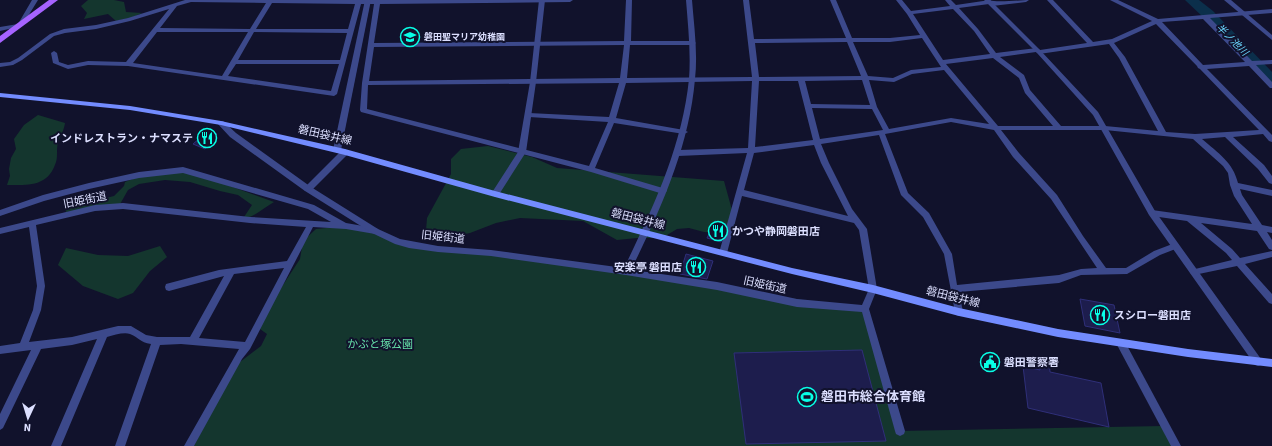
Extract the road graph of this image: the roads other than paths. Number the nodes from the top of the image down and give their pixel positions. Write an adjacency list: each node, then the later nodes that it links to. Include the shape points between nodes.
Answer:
1 (35, 0): 29 (street)
2 (54, 0): 29 (main road)
3 (418, 0): 4 (street); 21 (street)
4 (470, 0): 5 (street)
5 (542, 0): 6 (street); 42 (street)
6 (570, 0)
7 (629, 0): 40 (street)
8 (690, 0): 41 (street)
9 (746, 0): 38 (street)
10 (833, 0): 37 (street)
11 (899, 0): 25 (street)
12 (948, 0): 23 (street)
13 (1026, 0): 22 (street)
14 (1050, 0): 43 (street)
15 (1114, 0): 28 (street)
16 (1227, 0): 26 (street)
17 (368, 1): 20 (street); 21 (street); 83 (street)
18 (178, 2): 19 (street); 31 (street); 53 (street, via 130,19 52,35 20,59 11,64)
19 (269, 2): 20 (street); 32 (street)
20 (358, 2): 33 (street)
21 (377, 2): 44 (street)
22 (990, 2): 23 (street); 45 (street)
23 (957, 8): 25 (street); 47 (street)
24 (1272, 11): 26 (street)
25 (911, 13): 34 (street)
26 (1243, 13): 27 (street); 35 (street)
27 (1206, 17): 28 (street); 52 (street)
28 (1157, 21): 39 (street); 55 (street)
29 (20, 26): 30 (street); 36 (main road)
30 (0, 29)
31 (154, 30): 32 (street); 51 (street)
32 (250, 31): 33 (street); 48 (street)
33 (350, 31): 49 (street)
34 (924, 36): 37 (street, via 890,40); 54 (street)
35 (1272, 38)
36 (0, 40)
37 (850, 40): 38 (street); 58 (street)
38 (752, 41): 60 (street)
39 (1110, 42): 43 (street); 77 (street, via 1122,57)
40 (627, 43): 41 (street); 42 (street); 61 (street)
41 (692, 43): 59 (street)
42 (537, 44): 44 (street); 62 (street)
43 (1091, 44): 45 (street)
44 (372, 45): 63 (street)
45 (1038, 51): 47 (street); 73 (street, via 1087,102)
46 (54, 53): 51 (street, via 56,63 68,67 88,63)
47 (994, 56): 54 (street); 72 (street, via 1022,77 1027,91)
48 (233, 62): 49 (street); 56 (street)
49 (342, 62): 56 (street, via 334,94)
50 (1272, 62): 52 (street)
51 (128, 64): 56 (street)
52 (1251, 64): 55 (street); 64 (street)
53 (0, 65)
54 (944, 65): 58 (street, via 911,72 894,80); 71 (street)
55 (1200, 67): 76 (street)
56 (224, 78)
57 (801, 78): 58 (street); 60 (street); 66 (street)
58 (865, 78): 67 (street)
59 (692, 79): 60 (street); 61 (street); 74 (street)
60 (756, 79): 82 (street)
61 (623, 80): 62 (street); 69 (street)
62 (533, 82): 63 (street); 68 (street)
63 (365, 83): 84 (street, via 363,110)
64 (1272, 86)
65 (0, 95): 70 (main road, 磐田袋井線, via 130,108)
66 (808, 106): 67 (street); 81 (street)
67 (874, 106): 75 (street)
68 (529, 115): 69 (street); 84 (street)
69 (613, 120): 74 (street); 86 (street)
70 (221, 123): 83 (main road, 磐田袋井線); 89 (street, via 233,135)
71 (996, 128): 72 (street); 75 (street, via 950,120); 114 (street, via 1016,155 1054,197)
72 (1058, 128): 73 (street)
73 (1105, 128): 77 (street); 94 (street)
74 (684, 132): 85 (street)
75 (884, 132): 81 (street); 118 (street, via 905,195 926,215 948,254)
76 (1263, 132): 78 (street); 80 (street)
77 (1163, 133): 79 (street)
78 (1227, 135): 79 (street); 87 (street)
79 (1195, 137): 88 (street, via 1226,164 1232,173)
80 (1272, 140)
81 (817, 142): 82 (street); 97 (street, via 835,186)
82 (751, 150): 85 (street); 91 (street)
83 (341, 151): 89 (street); 93 (main road, 磐田袋井線)
84 (522, 152): 86 (street); 93 (street)
85 (678, 153): 90 (street)
86 (591, 169): 90 (street)
87 (1272, 181)
88 (1234, 185): 92 (street); 101 (street, via 1238,196)
89 (308, 188): 104 (street)
90 (663, 190): 105 (street)
91 (740, 192): 97 (street); 108 (street)
92 (1272, 193)
93 (495, 194): 105 (main road, 磐田袋井線)
94 (1152, 212): 96 (street); 106 (street)
95 (0, 213): 100 (street, via 89,186 139,175 183,170 311,207)
96 (1188, 218): 101 (street); 110 (street, via 1229,251)
97 (857, 221): 117 (street, via 863,230)
98 (32, 223): 99 (street, 旧姫街道, via 95,208 123,206); 103 (street, 旧姫街道); 128 (street, via 41,286 37,310)
99 (311, 224): 100 (street, 旧姫街道); 111 (street)
100 (346, 226): 104 (street, 旧姫街道)
101 (1259, 228): 102 (street); 107 (street)
102 (1272, 230)
103 (0, 231)
104 (375, 231): 113 (street, 旧姫街道, via 409,245 491,253)
105 (645, 233): 108 (main road, 磐田袋井線); 113 (street)
106 (1175, 246): 114 (street, via 1157,253 1127,271); 115 (street)
107 (1272, 247)
108 (723, 253): 117 (main road, 磐田袋井線)
109 (1272, 254): 110 (street)
110 (1238, 262): 115 (street); 119 (street)
111 (290, 264): 112 (street); 127 (street)
112 (232, 271): 116 (street); 124 (street)
113 (626, 272): 120 (street, 旧姫街道, via 717,286 797,303)
114 (1104, 272): 118 (street, via 1081,272 1059,279)
115 (1194, 272): 130 (street)
116 (169, 287)
117 (873, 289): 120 (street); 121 (main road, 磐田袋井線)
118 (954, 289): 121 (street)
119 (1272, 300)
120 (865, 309): 133 (street)
121 (959, 312): 125 (main road, 磐田袋井線, via 1058,333)
122 (104, 332): 123 (street, via 131,330 144,339); 126 (street, via 72,341); 134 (street)
123 (157, 341): 124 (street); 135 (street)
124 (192, 341): 127 (street)
125 (1121, 343): 130 (main road, 磐田袋井線); 137 (street)
126 (38, 345): 128 (street); 132 (street)
127 (247, 346): 136 (street)
128 (23, 347): 129 (street)
129 (0, 350)
130 (1258, 362): 131 (main road, 磐田袋井線)
131 (1272, 363)
132 (0, 425)
133 (900, 431)
134 (56, 446)
135 (120, 446)
136 (189, 446)
137 (1176, 446)

